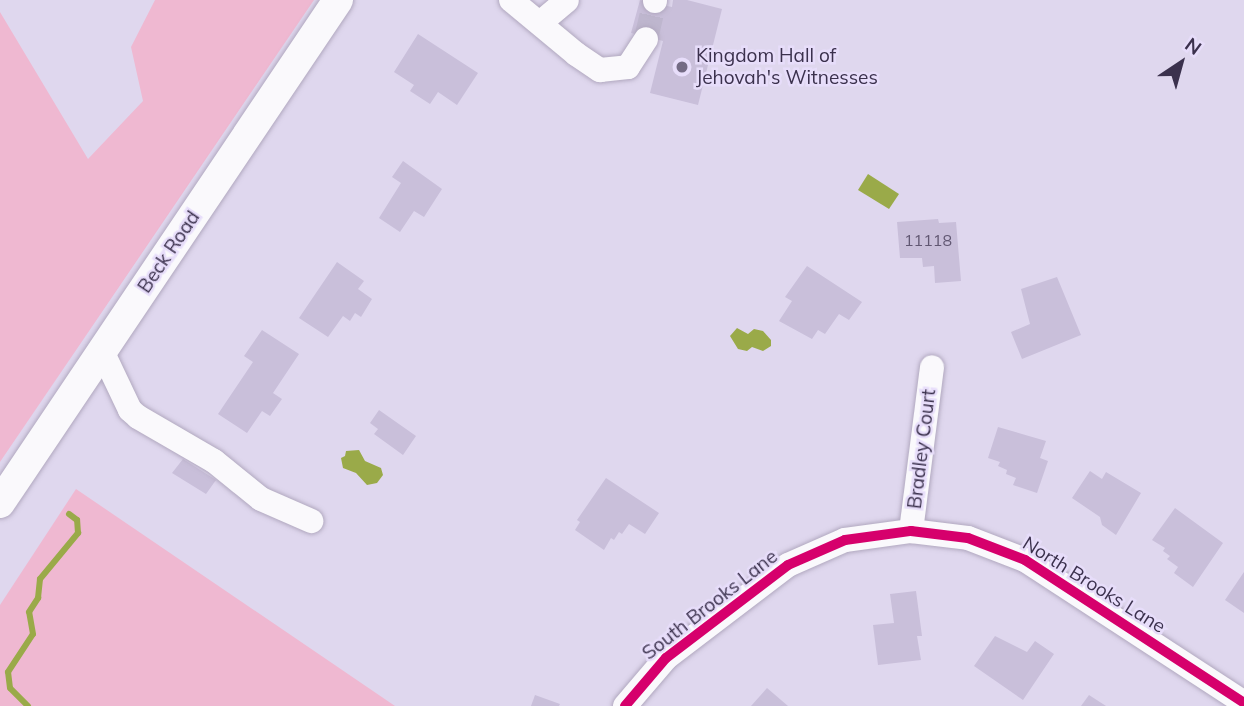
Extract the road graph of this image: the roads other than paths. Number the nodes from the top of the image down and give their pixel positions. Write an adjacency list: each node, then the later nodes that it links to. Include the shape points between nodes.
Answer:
1 (338, 0): 6 (main road, Beck Road)
2 (511, 0): 4 (street)
3 (567, 0): 4 (street)
4 (540, 23): 5 (street, via 600,70 628,67)
5 (646, 38)
6 (102, 351): 8 (main road, Beck Road); 9 (street, via 130,410 138,417 214,461 261,499)
7 (932, 367): 10 (street, Bradley Court)
8 (0, 503)
9 (311, 522)
10 (911, 531): 11 (street, North Brooks Lane, via 968,538 1026,560); 12 (street, South Brooks Lane, via 845,540 788,565 666,658)
11 (1236, 702)
12 (625, 706)

